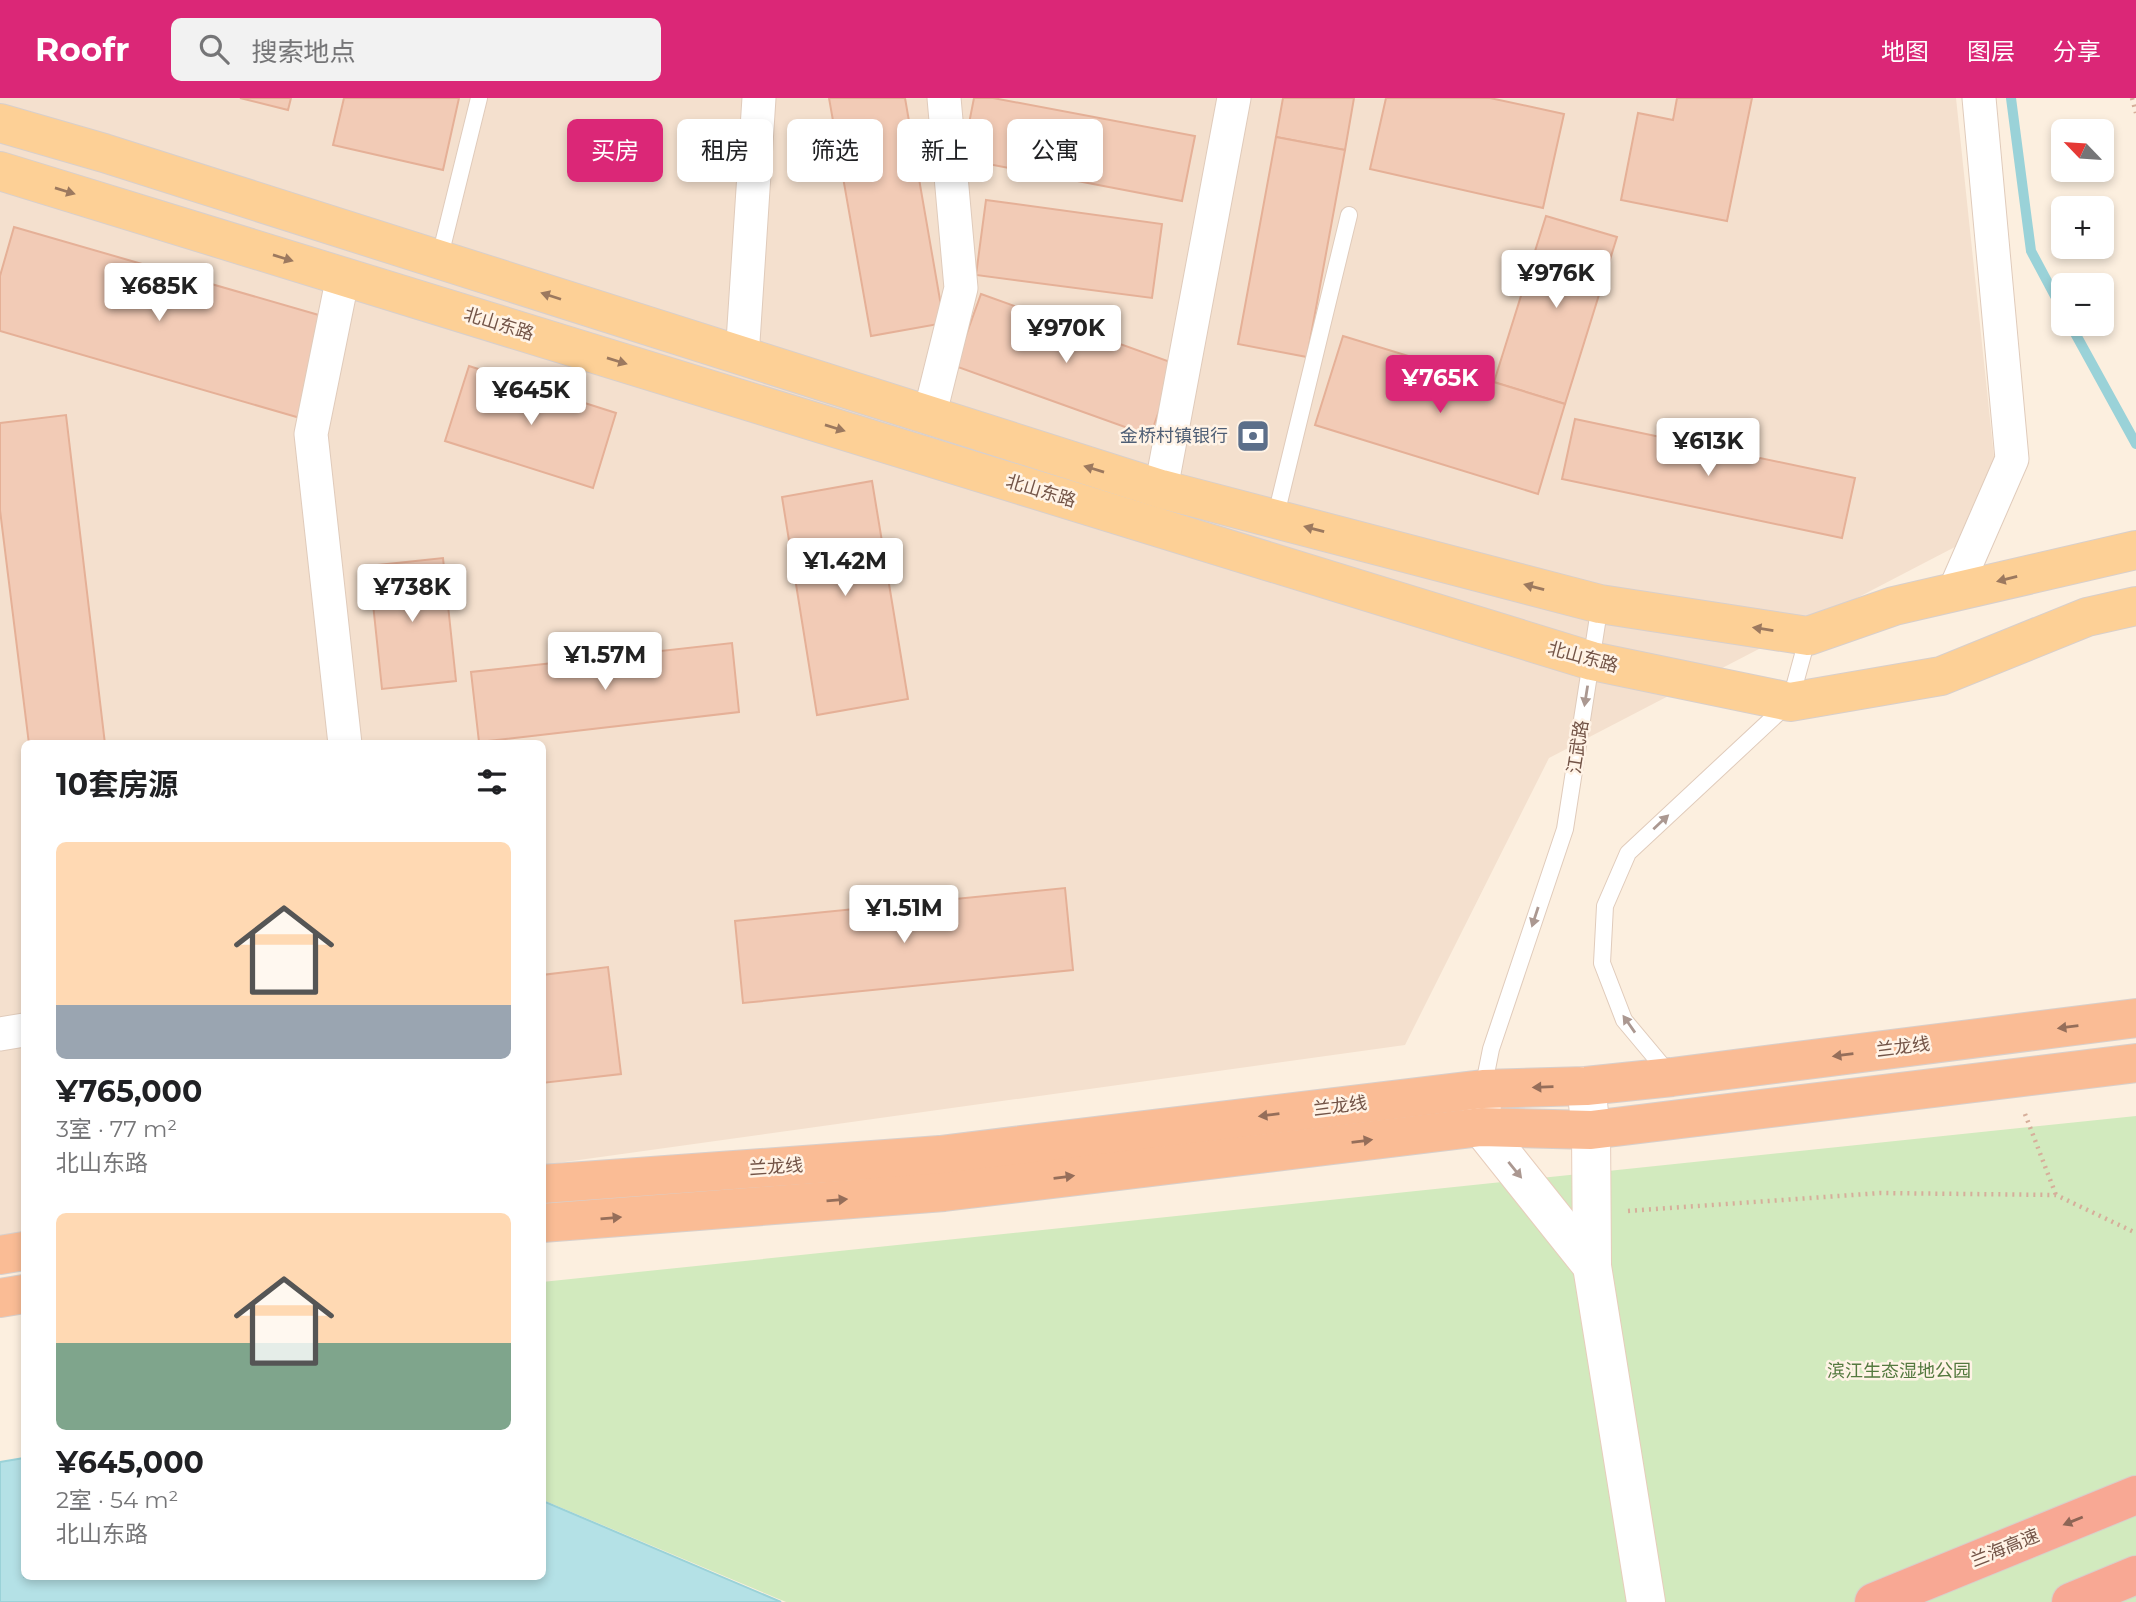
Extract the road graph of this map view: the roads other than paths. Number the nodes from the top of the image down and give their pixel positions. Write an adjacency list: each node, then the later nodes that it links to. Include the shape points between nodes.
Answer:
1 (480, 98): 9 (lane)
2 (759, 98): 11 (street)
3 (944, 98): 12 (street, via 961,288)
4 (1234, 98): 13 (street)
5 (1979, 98): 16 (street, via 2012,458)
6 (0, 123): 9 (main road, 北山东路)
7 (0, 171): 10 (main road, 北山东路, one-way to 10)
8 (1349, 215): 14 (lane)
9 (439, 260): 11 (main road, 北山东路, one-way to 9)
10 (343, 276): 20 (main road, 北山东路, one-way to 20); 22 (street, via 311,434)
11 (742, 357): 12 (main road, 北山东路)
12 (929, 416): 13 (main road, 北山东路, one-way to 12)
13 (1161, 489): 14 (main road, 北山东路)
14 (1275, 519): 17 (main road, 北山东路, one-way to 14)
15 (2136, 550): 16 (main road, one-way to 16)
16 (1954, 592): 19 (main road, via 1895,606)
17 (1600, 604): 19 (main road, one-way to 17); 20 (lane, 江武路)
18 (2136, 606): 21 (main road, 北山东路, via 2087,617 1941,676)
19 (1808, 636): 21 (lane)
20 (1592, 661): 21 (main road, 北山东路); 29 (lane, 江武路, one-way to 29, via 1565,829)
21 (1790, 702): 27 (lane, one-way to 21, via 1624,1020 1602,963 1605,906 1628,853)
22 (345, 740)
23 (2136, 1018): 27 (highway, 兰龙线, one-way to 27)
24 (21, 1030): 25 (street)
25 (0, 1034)
26 (2136, 1063): 31 (highway)
27 (1672, 1077): 28 (highway, 兰龙线)
28 (1586, 1086): 29 (highway, 兰龙线, one-way to 29); 31 (main road)
29 (1483, 1089): 30 (main road); 32 (highway, 兰龙线, one-way to 32, via 940,1155)
30 (1481, 1127): 31 (highway); 33 (highway, one-way to 30, via 944,1192); 36 (main road, one-way to 36)
31 (1591, 1130): 36 (main road)
32 (546, 1184)
33 (546, 1223)
34 (21, 1252): 35 (highway)
35 (0, 1255)
36 (1591, 1266): 41 (main road)
37 (21, 1294): 38 (highway)
38 (0, 1298)
39 (2136, 1495): 42 (highway, 兰海高速, one-way to 42)
40 (2136, 1575): 43 (highway)
41 (1646, 1602)
42 (1874, 1602)
43 (2071, 1602)

